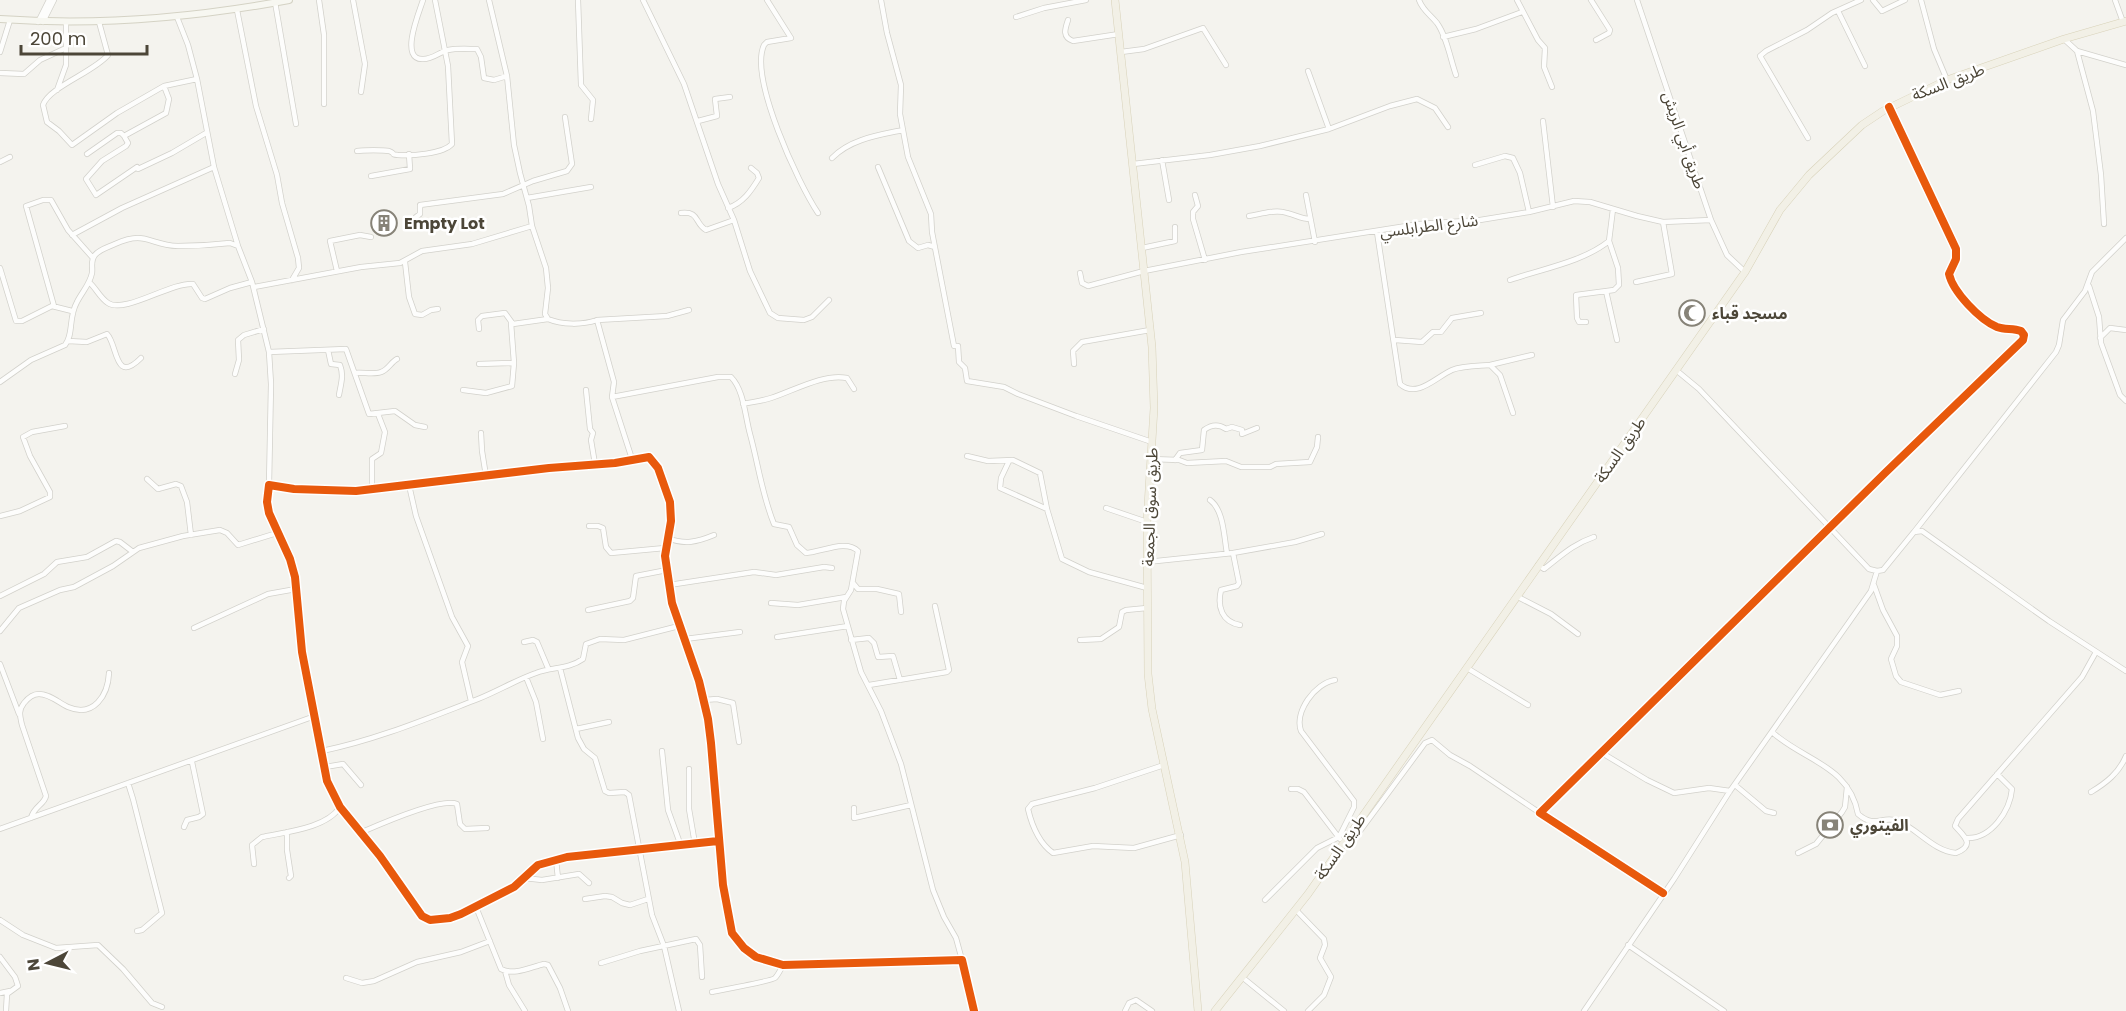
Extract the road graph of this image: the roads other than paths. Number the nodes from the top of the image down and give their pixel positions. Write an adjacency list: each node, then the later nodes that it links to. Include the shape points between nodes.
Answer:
1 (49, 0): 33 (street)
2 (54, 0): 33 (street)
3 (289, 0): 24 (main road)
4 (319, 0): 60 (street, via 324,35)
5 (354, 0): 58 (street, via 364,64)
6 (423, 0): 42 (street, via 411,37 413,54 421,59)
7 (435, 0): 42 (street)
8 (489, 0): 52 (street)
9 (578, 0): 63 (street, via 581,85 593,99)
10 (643, 0): 64 (street)
11 (767, 0): 97 (street, via 791,38 764,45 761,71 786,153)
12 (881, 0): 69 (street, via 886,33 902,85)
13 (1086, 0): 28 (street)
14 (1115, 0): 37 (main road, طريق سوق الجمعة)
15 (1419, 0): 38 (street)
16 (1517, 0): 27 (street)
17 (1591, 0): 40 (street, via 1610,30)
18 (1637, 0): 102 (street, طريق أبي الريش)
19 (1861, 0): 26 (street)
20 (1874, 0): 21 (street, via 1882,11)
21 (1905, 0)
22 (1921, 0): 54 (street)
23 (2115, 0): 35 (street)
24 (275, 2): 25 (main road); 66 (street)
25 (237, 10): 29 (main road); 124 (street, via 256,106 298,258)
26 (1838, 11): 48 (street); 72 (street, via 1761,56)
27 (1522, 12): 38 (street); 56 (street, via 1545,48 1544,67)
28 (1016, 16)
29 (177, 17): 34 (main road); 53 (street)
30 (0, 19): 31 (main road)
31 (10, 20): 33 (main road); 44 (street)
32 (1068, 20): 37 (street, via 1065,34 1073,41)
33 (41, 22): 36 (main road)
34 (99, 22): 36 (main road); 57 (street, via 108,55)
35 (2124, 22): 39 (main road, طريق السكة)
36 (66, 23): 41 (street)
37 (1119, 34): 45 (main road, طريق سوق الجمعة)
38 (1443, 37): 51 (street)
39 (2064, 39): 43 (street); 54 (main road, طريق السكة)
40 (1596, 40)
41 (66, 48): 50 (street, via 40,60 24,74); 57 (street, via 64,72)
42 (446, 50): 52 (street, via 477,49 484,78); 75 (street, via 452,144 442,150)
43 (2077, 51): 47 (street); 104 (street, via 2093,111)
44 (0, 52)
45 (1121, 52): 46 (street, via 1144,49 1203,28); 80 (main road, طريق سوق الجمعة)
46 (1226, 65)
47 (2126, 65)
48 (1865, 66)
49 (1308, 71): 68 (street)
50 (0, 73)
51 (1456, 75)
52 (507, 76): 86 (street, via 514,145)
53 (197, 79): 55 (street); 70 (street)
54 (1947, 80): 61 (main road, طريق السكة)
55 (164, 86): 57 (street, via 72,145 44,116 44,100); 71 (street, via 169,99 166,113)
56 (1552, 87)
57 (57, 90)
58 (361, 92)
59 (730, 97): 64 (street, via 715,99 717,116)
60 (324, 104)
61 (1889, 107): 122 (main road, طريق السكة, via 1862,124 1809,175 1780,210); 194 (street, via 1956,249 1956,259 1949,271 1952,281 1985,321 2002,329 2019,330 2024,338)
62 (565, 117): 86 (street, via 571,167)
63 (591, 119)
64 (698, 121): 93 (street)
65 (1543, 121): 92 (street)
66 (296, 124)
67 (1448, 127): 68 (street, via 1435,108 1417,99)
68 (1329, 129): 78 (street, via 1244,150)
69 (903, 130): 77 (street, via 861,140); 114 (street, via 909,162 932,214)
70 (207, 133): 71 (street, via 166,157 137,167 96,195 86,179 102,161 126,146); 82 (street)
71 (124, 136): 74 (street, via 117,133)
72 (1808, 138)
73 (357, 151): 75 (street)
74 (87, 154)
75 (409, 154): 85 (street, via 410,169)
76 (10, 157): 79 (street)
77 (832, 158)
78 (1162, 160): 80 (street); 91 (street)
79 (0, 162)
80 (1133, 164): 115 (main road, طريق سوق الجمعة)
81 (1475, 165): 95 (street, via 1504,156 1513,158)
82 (214, 167): 108 (street); 113 (street)
83 (878, 167): 114 (street, via 909,241 918,248 928,244)
84 (751, 168): 93 (street, via 759,178 747,196)
85 (371, 176)
86 (523, 185): 90 (street); 99 (street, via 503,194 421,204)
87 (591, 187): 90 (street)
88 (1195, 195): 117 (street, via 1198,206 1193,219)
89 (1306, 195): 100 (street)
90 (527, 198): 105 (street)
91 (1169, 200)
92 (1553, 207): 94 (street, شارع الطرابلسي, via 1574,201); 95 (street, شارع الطرابلسي)
93 (728, 208): 101 (street)
94 (1613, 209): 103 (street, شارع الطرابلسي); 111 (street)
95 (1529, 212): 107 (street, شارع الطرابلسي)
96 (681, 213): 101 (street, via 690,212 706,230)
97 (818, 213)
98 (1249, 216): 100 (street, via 1279,212)
99 (416, 217)
100 (1310, 219): 112 (street)
101 (734, 220): 131 (street, via 750,271 770,313 778,318 804,320)
102 (1712, 220): 103 (street, شارع الطرابلسي); 122 (street, طريق أبي الريش, via 1727,255)
103 (1663, 222): 127 (street, via 1672,274)
104 (2104, 224)
105 (532, 226): 118 (street, via 472,244 422,251); 137 (street, via 546,268)
106 (1174, 227): 115 (street, via 1175,241)
107 (1377, 232): 112 (street, شارع الطرابلسي); 146 (street)
108 (72, 235): 116 (street); 132 (street, via 51,200 26,206)
109 (371, 237): 120 (street, via 360,235 330,242)
110 (2126, 238): 128 (street, via 2094,269)
111 (1609, 241): 125 (street, via 1571,261); 130 (street, via 1619,285)
112 (1315, 242): 117 (street, شارع الطرابلسي)
113 (238, 246): 116 (street, via 177,246 138,237 125,239); 129 (street)
114 (935, 247): 176 (street, via 954,346 958,346 959,362 968,381 1004,387)
115 (1142, 248): 121 (main road, طريق سوق الجمعة)
116 (93, 258): 126 (street)
117 (1205, 260): 121 (street, شارع الطرابلسي)
118 (405, 262): 120 (street); 133 (street, via 415,314)
119 (0, 268): 132 (street, via 16,321)
120 (337, 271): 124 (street)
121 (1144, 271): 123 (street, شارع الطرابلسي, via 1088,286 1082,282); 143 (main road, طريق سوق الجمعة)
122 (1745, 272): 158 (main road, طريق السكة)
123 (1080, 273)
124 (292, 280): 129 (street)
125 (1510, 280)
126 (89, 282): 129 (street, via 105,301 115,305 177,285 193,284 206,299 230,288); 135 (street)
127 (1636, 282)
128 (2088, 282): 145 (street, via 2097,309); 195 (street, via 2063,320 2056,352)
129 (253, 284): 141 (street)
130 (1606, 291): 139 (street, via 1575,295 1576,318); 147 (street)
131 (829, 300)
132 (54, 306): 135 (street)
133 (438, 309)
134 (689, 310): 138 (street, via 667,316)
135 (72, 311): 148 (street)
136 (1481, 313): 146 (street, via 1452,318 1441,332 1433,332 1422,342)
137 (548, 319): 138 (street, via 563,323); 140 (street)
138 (597, 320): 166 (street, via 614,382)
139 (1586, 322)
140 (511, 323): 142 (street, via 505,313 482,316); 154 (street)
141 (264, 329): 150 (street); 160 (street, via 238,340)
142 (479, 329)
143 (1150, 330): 156 (street, via 1082,342 1073,351); 176 (main road, طريق سوق الجمعة)
144 (2126, 330): 145 (street, via 2110,328)
145 (2100, 338): 167 (street, via 2120,395)
146 (1395, 340): 157 (street, via 1398,380 1408,389 1426,386 1454,370)
147 (1617, 340)
148 (68, 341): 152 (street, via 80,343 106,334 121,365 132,366); 161 (street)
149 (328, 350): 150 (street); 159 (street, via 346,349); 165 (street, via 332,364 341,367)
150 (269, 352): 185 (street)
151 (1532, 355): 157 (street)
152 (141, 358)
153 (397, 359): 159 (street, via 379,373)
154 (514, 363): 155 (street); 163 (street, via 511,387 486,393)
155 (479, 364)
156 (1074, 364)
157 (1490, 365): 169 (street, via 1500,375)
158 (1676, 370): 194 (street, via 1699,389); 206 (main road, طريق السكة)
159 (355, 373): 170 (street, via 368,413)
160 (235, 374)
161 (0, 382)
162 (854, 389): 168 (street, via 847,378 830,378)
163 (463, 390)
164 (586, 390): 182 (street)
165 (339, 395)
166 (612, 397): 168 (street, via 727,376 733,379); 178 (street)
167 (2126, 401)
168 (743, 404): 210 (street, via 774,524 789,527 797,545 806,553 842,546 856,549 859,555)
169 (1513, 413)
170 (378, 414): 172 (street, via 395,411); 187 (street, via 385,436 381,453 372,459)
171 (65, 426): 191 (street, via 23,437 50,497)
172 (425, 427)
173 (1257, 428): 180 (street, via 1242,434 1242,430 1232,427 1210,425 1204,430 1202,450 1180,453)
174 (481, 433): 183 (street)
175 (1318, 437): 180 (street, via 1310,462 1241,467 1226,461)
176 (1152, 442): 179 (main road, طريق سوق الجمعة)
177 (967, 456): 181 (street)
178 (632, 459): 182 (street); 201 (street, via 649,457 658,468 671,510)
179 (1151, 459): 180 (street); 192 (main road, طريق سوق الجمعة)
180 (1175, 460)
181 (1009, 461): 190 (street, via 1040,473); 190 (street, via 1000,488)
182 (595, 464): 183 (street)
183 (486, 476): 186 (street)
184 (147, 479): 198 (street, via 158,489 181,486)
185 (269, 484): 187 (street, via 309,490); 196 (street, via 267,507)
186 (409, 485): 187 (street); 248 (street, via 452,617 468,646 462,662)
187 (372, 489)
188 (1210, 500): 204 (street, via 1220,515)
189 (1106, 508): 192 (street)
190 (1047, 509): 213 (street, via 1062,559 1089,572)
191 (0, 516)
192 (1148, 522): 205 (main road, طريق سوق الجمعة)
193 (588, 526): 202 (street, via 603,528 606,548 611,553)
194 (1830, 529): 209 (street, via 1869,569); 259 (street)
195 (1914, 532): 209 (street, via 1885,568); 235 (street, via 1924,532)
196 (277, 533): 198 (street, via 238,545 220,530); 214 (street, via 292,566)
197 (1322, 534): 204 (street)
198 (191, 535): 203 (street)
199 (714, 535): 201 (street, via 684,543)
200 (1594, 537): 206 (street, via 1575,544 1544,569)
201 (667, 538): 202 (street)
202 (665, 548): 208 (street)
203 (133, 552): 215 (street, via 116,541 87,557 57,562 44,574); 227 (street, via 74,587 19,608)
204 (1230, 553): 205 (street); 223 (street, via 1239,583 1221,590 1219,600 1224,619)
205 (1147, 562): 213 (main road, طريق سوق الجمعة)
206 (1538, 565): 217 (main road, طريق السكة)
207 (832, 568): 211 (street, via 776,575 754,572)
208 (667, 570): 211 (street); 221 (street, via 636,576 630,601)
209 (1876, 571): 212 (street)
210 (853, 583): 216 (street); 222 (street, via 858,589 899,594)
211 (669, 585): 224 (street)
212 (1874, 585): 246 (street, via 1897,636 1891,659 1896,676 1901,682 1940,695); 254 (street)
213 (1147, 588): 220 (main road, طريق سوق الجمعة)
214 (296, 589): 226 (street, via 268,594); 251 (street, via 300,638)
215 (0, 596)
216 (846, 597): 218 (street, via 804,604); 225 (street, via 843,609)
217 (1518, 597): 229 (street); 239 (main road, طريق السكة)
218 (771, 603)
219 (935, 606): 243 (street, via 949,669)
220 (1147, 608): 232 (street, via 1122,612 1119,627 1101,639); 262 (main road, طريق سوق الجمعة, via 1148,674)
221 (588, 610)
222 (900, 612)
223 (1240, 625)
224 (679, 626): 231 (street); 238 (street, via 624,640 592,640 586,644 583,659)
225 (848, 626): 230 (street); 233 (street)
226 (194, 628)
227 (0, 631)
228 (740, 632): 231 (street)
229 (1578, 634)
230 (777, 637)
231 (685, 639): 247 (street)
232 (1080, 639)
233 (851, 640): 243 (street, via 869,638 878,657 893,656); 245 (street)
234 (524, 642): 237 (street, via 537,642)
235 (2096, 652): 240 (street); 265 (street, via 2082,677)
236 (0, 664): 250 (street)
237 (548, 668): 238 (street); 242 (street)
238 (561, 668): 253 (street)
239 (1467, 668): 249 (street); 284 (main road, طريق السكة)
240 (2126, 670)
241 (109, 673): 250 (street, via 105,695 89,709 74,709 36,694 26,700)
242 (526, 677): 248 (street); 255 (street, via 536,702)
243 (900, 680): 245 (street)
244 (1335, 680): 287 (street, via 1325,683 1310,698 1300,710 1298,724 1354,801)
245 (869, 685): 273 (street, via 901,764)
246 (1959, 691)
247 (704, 700): 256 (street, via 733,703); 288 (street)
248 (471, 701): 257 (street, via 381,737)
249 (1528, 705)
250 (19, 714): 278 (street, via 46,796)
251 (315, 716): 257 (street); 261 (street)
252 (609, 722): 253 (street)
253 (576, 729): 291 (street, via 580,744 595,758 605,790 628,794)
254 (1772, 732): 268 (street); 269 (street, via 1833,771)
255 (543, 739)
256 (739, 742)
257 (322, 751): 263 (street)
258 (662, 751): 290 (street, via 668,810)
259 (1602, 753): 271 (street, via 1674,793 1700,788); 276 (street)
260 (2126, 756): 272 (street, via 2114,775)
261 (192, 762): 266 (street); 279 (street, via 203,813 187,820)
262 (1164, 765): 285 (main road, طريق سوق الجمعة); 285 (street, via 1032,804 1028,809 1037,833 1053,853 1093,846 1134,848)
263 (325, 766): 267 (street, via 344,764); 274 (street, via 329,788)
264 (689, 769): 289 (street, via 689,809)
265 (1997, 774): 286 (street, via 1956,821); 286 (street, via 2012,789 2006,810 1988,832)
266 (128, 783): 278 (street); 306 (street, via 162,912)
267 (361, 785)
268 (1735, 785): 271 (street); 277 (street, via 1766,811)
269 (1847, 787): 286 (street, via 1858,814 1867,821 1896,820 1953,853 1963,849); 292 (street, via 1842,812 1816,844)
270 (1291, 789): 287 (street, via 1304,792)
271 (1730, 791): 299 (street)
272 (2091, 792)
273 (911, 805): 275 (street, via 854,818); 311 (street, via 933,890)
274 (340, 807): 282 (street, via 325,821); 283 (street)
275 (854, 808)
276 (1540, 813): 284 (street, via 1432,740 1425,743 1360,831); 299 (street)
277 (1774, 813)
278 (31, 818): 281 (street)
279 (184, 827)
280 (487, 828): 283 (street, via 465,829 453,802 433,805)
281 (0, 829)
282 (287, 832): 294 (street, via 253,843); 295 (street)
283 (362, 832): 303 (street, via 422,916 441,919)
284 (1349, 835): 287 (main road, طريق السكة)
285 (1181, 836): 329 (main road, طريق سوق الجمعة)
286 (1967, 838)
287 (1341, 840): 302 (street, via 1317,848); 304 (main road, طريق السكة)
288 (718, 841): 289 (street); 313 (street, via 732,933 756,957)
289 (695, 844): 290 (street)
290 (681, 846): 291 (street)
291 (638, 850): 293 (street); 301 (street)
292 (1798, 853)
293 (555, 860): 296 (street, via 538,865); 297 (street)
294 (254, 864)
295 (289, 878)
296 (524, 878): 297 (street); 303 (street)
297 (558, 878): 298 (street, via 579,874)
298 (589, 883)
299 (1663, 893): 308 (street)
300 (585, 899): 301 (street, via 605,896 630,905)
301 (648, 899): 309 (street)
302 (1265, 900)
303 (476, 907): 307 (street)
304 (1296, 910): 317 (main road, طريق السكة); 332 (street, via 1324,939 1320,958 1331,977 1324,995)
305 (0, 920): 321 (street, via 23,935 56,948 98,945 152,1003)
306 (137, 931)
307 (490, 941): 314 (street); 316 (street, via 417,962 374,981 362,983)
308 (1628, 945): 333 (street); 334 (street)
309 (664, 946): 312 (street); 315 (street, via 696,939 700,945); 325 (street)
310 (0, 957): 318 (street, via 17,980 17,987)
311 (962, 960): 313 (street); 326 (street)
312 (601, 963)
313 (783, 965): 319 (street, via 770,981)
314 (505, 972): 323 (street); 324 (street, via 546,964)
315 (702, 977)
316 (346, 978)
317 (1242, 978): 330 (main road, طريق السكة); 331 (street)
318 (10, 991): 320 (street); 322 (street)
319 (712, 992)
320 (0, 993)
321 (162, 1007)
322 (6, 1011)
323 (525, 1011)
324 (568, 1011)
325 (679, 1011)
326 (974, 1011)
327 (1125, 1011): 328 (street, via 1136,1000)
328 (1152, 1011)
329 (1198, 1011)
330 (1215, 1011)
331 (1284, 1011)
332 (1308, 1011)
333 (1584, 1011)
334 (1724, 1011)

